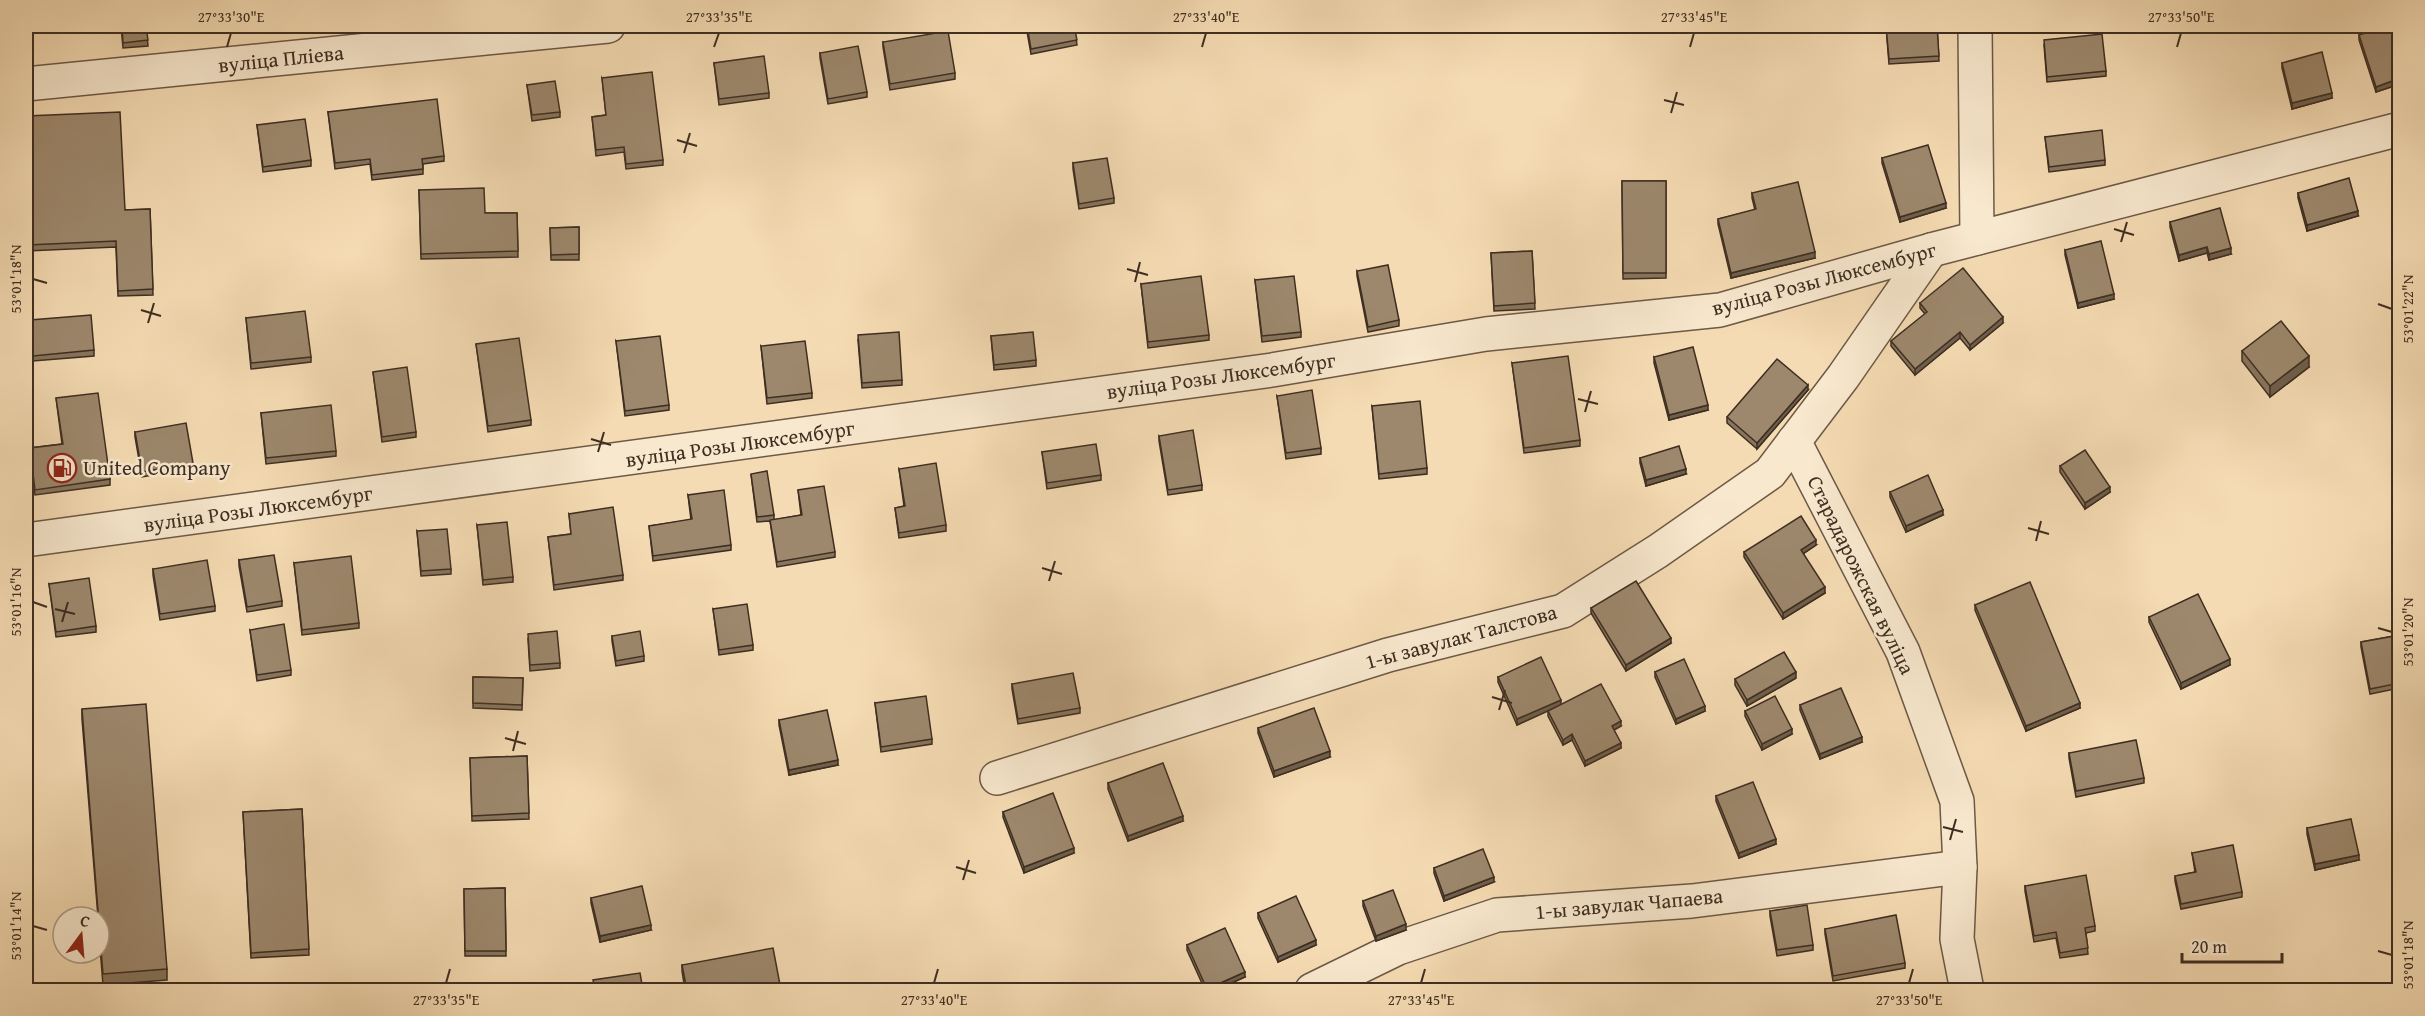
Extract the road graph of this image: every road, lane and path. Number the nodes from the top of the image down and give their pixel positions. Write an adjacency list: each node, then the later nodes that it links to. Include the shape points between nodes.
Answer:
1 (608, 26): 3 (street, вуліца Пліева)
2 (1975, 26): 5 (street)
3 (26, 84)
4 (2400, 129): 5 (street, вуліца Розы Люксембург)
5 (1977, 238): 6 (street, вуліца Розы Люксембург)
6 (1931, 250): 7 (street, 1-ы завулак Талстова); 8 (street, вуліца Розы Люксембург, via 1720,310 1486,334 1272,370)
7 (1794, 441): 9 (street, 1-ы завулак Талстова, via 1770,473 1563,611 1388,655); 10 (street, Старадарожская вуліца, via 1903,652 1957,801)
8 (26, 540)
9 (997, 778)
10 (1960, 867): 11 (street, 1-ы завулак Чапаева, via 1692,901 1497,915 1398,948); 12 (street, Старадарожская вуліца, via 1957,939)
11 (1312, 990)
12 (1967, 990)

